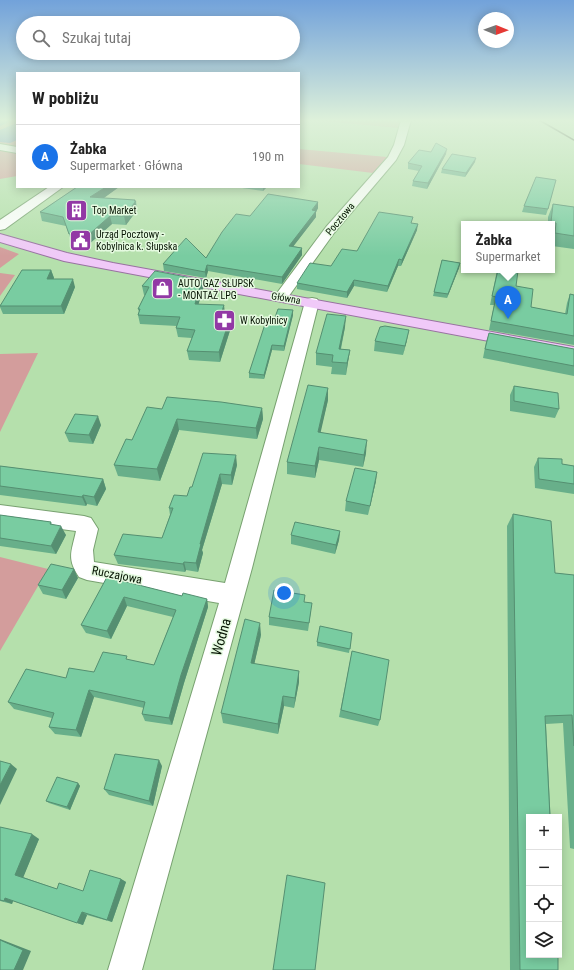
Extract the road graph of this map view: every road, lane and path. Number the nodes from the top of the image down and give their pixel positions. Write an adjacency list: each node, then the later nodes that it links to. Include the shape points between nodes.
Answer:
1 (386, 165): 5 (street, Pocztowa, via 330,230)
2 (55, 188): 3 (street)
3 (0, 226)
4 (0, 238): 5 (main road, Główna, via 64,257)
5 (281, 297): 6 (main road, Główna)
6 (312, 302): 7 (main road, Główna); 9 (street, Wodna)
7 (574, 352)
8 (0, 513): 9 (street, Ruczajowa, via 84,524 87,529 81,561 87,570)
9 (233, 596): 10 (street, Wodna)
10 (125, 970)

